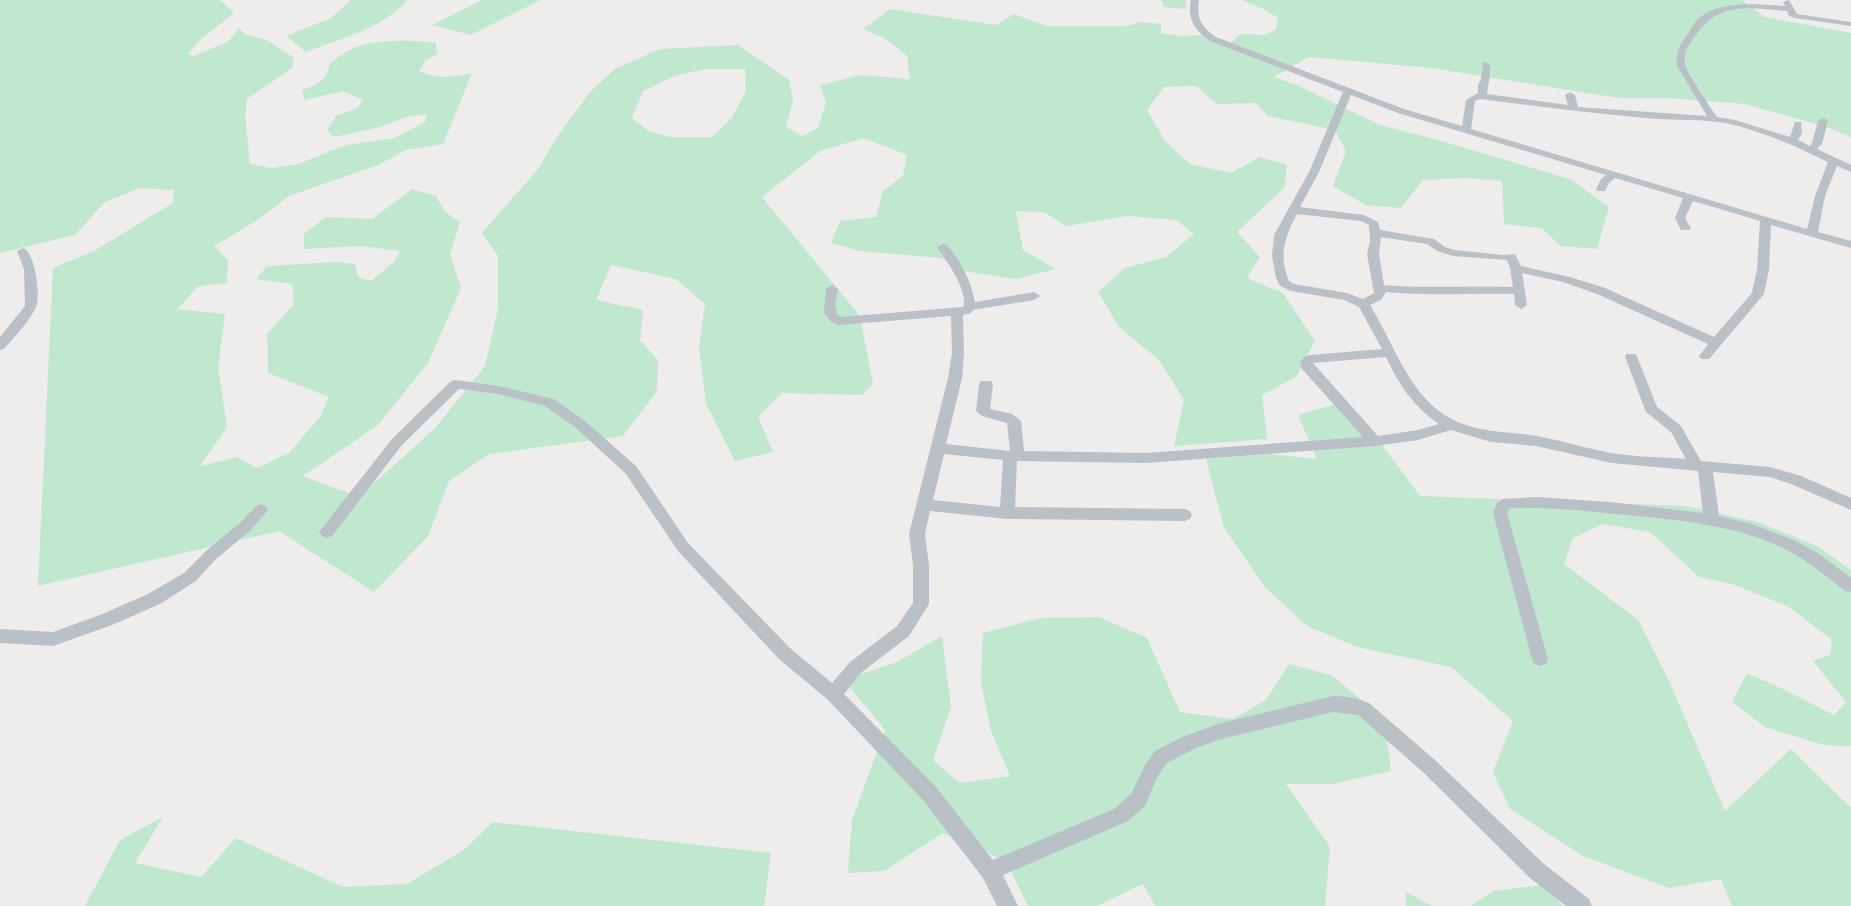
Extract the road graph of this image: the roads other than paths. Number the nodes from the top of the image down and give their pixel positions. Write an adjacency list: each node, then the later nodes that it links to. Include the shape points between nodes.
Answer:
1 (1195, 0): 6 (street, via 1193,14 1196,24 1213,39)
2 (1783, 0): 3 (street)
3 (1790, 9): 4 (street, via 1798,17); 10 (street, via 1733,6 1702,20 1688,39 1680,57 1681,66)
4 (1851, 24)
5 (1486, 65): 8 (street)
6 (1348, 91): 13 (street, via 1401,111); 21 (street, via 1314,172)
7 (1570, 95): 9 (street)
8 (1482, 96): 9 (street); 13 (street, via 1471,100)
9 (1574, 109): 10 (street)
10 (1714, 119): 14 (street, via 1747,126)
11 (1823, 121): 15 (street, via 1817,144)
12 (1798, 124): 14 (street)
13 (1466, 129): 18 (street)
14 (1792, 141): 15 (street)
15 (1812, 149): 16 (street)
16 (1834, 161): 17 (street); 25 (street, via 1820,196)
17 (1851, 169)
18 (1613, 175): 19 (street, via 1605,181); 20 (street)
19 (1601, 189)
20 (1689, 197): 22 (street); 23 (street, via 1680,218)
21 (1294, 210): 24 (street, via 1369,219 1374,224); 34 (street, via 1280,235 1278,256 1284,283 1296,288 1347,297)
22 (1766, 220): 25 (street); 37 (street, via 1763,268 1758,294)
23 (1685, 228)
24 (1375, 233): 29 (street, via 1430,241 1441,249 1453,253 1504,258 1510,256); 30 (street, via 1373,254)
25 (1812, 233): 26 (street)
26 (1851, 245)
27 (943, 246): 36 (street, via 959,266 962,274)
28 (23, 251): 38 (street, via 30,269 31,306)
29 (1516, 268): 32 (street); 37 (street, via 1566,279 1601,291)
30 (1380, 288): 32 (street, via 1412,291 1471,289); 34 (street, via 1379,295)
31 (832, 289): 36 (street, via 829,314 832,319 839,321)
32 (1519, 292): 35 (street)
33 (1034, 296): 36 (street)
34 (1363, 304): 39 (street)
35 (1522, 305)
36 (963, 309): 45 (street, via 955,378)
37 (1717, 343): 40 (street)
38 (0, 346)
39 (1390, 353): 43 (street, via 1411,391 1430,411); 44 (street, via 1310,359 1306,362 1306,366)
40 (1705, 356)
41 (1631, 358): 47 (street, via 1651,408 1676,429)
42 (986, 384): 46 (street, via 983,411 1014,421)
43 (1451, 426): 44 (street, via 1418,435); 47 (street, via 1491,437 1536,441 1612,458)
44 (1375, 441): 46 (street, via 1146,458)
45 (938, 448): 46 (street); 49 (street)
46 (1013, 456): 51 (street)
47 (1701, 466): 48 (street, via 1742,468 1776,474); 53 (street)
48 (1851, 504)
49 (923, 505): 51 (street); 58 (street, via 917,534 921,565 921,604 903,631 856,667)
50 (261, 510): 56 (street, via 190,577 154,599 106,620 52,639)
51 (1007, 513): 52 (street)
52 (1185, 515)
53 (1712, 520): 55 (street, via 1792,545); 57 (street, via 1660,512 1548,502 1507,503 1502,507 1500,513)
54 (327, 532): 58 (street, via 397,442 456,384 498,390 549,402 580,424 631,470 684,548 785,654)
55 (1851, 586)
56 (0, 636)
57 (1540, 659)
58 (834, 695): 59 (street, via 929,793)
59 (990, 871): 60 (street); 61 (street, via 1121,814 1138,800 1151,771 1161,757 1188,743 1220,731 1333,704 1344,704 1363,708 1430,767 1537,871)
60 (1008, 906)
61 (1582, 906)

